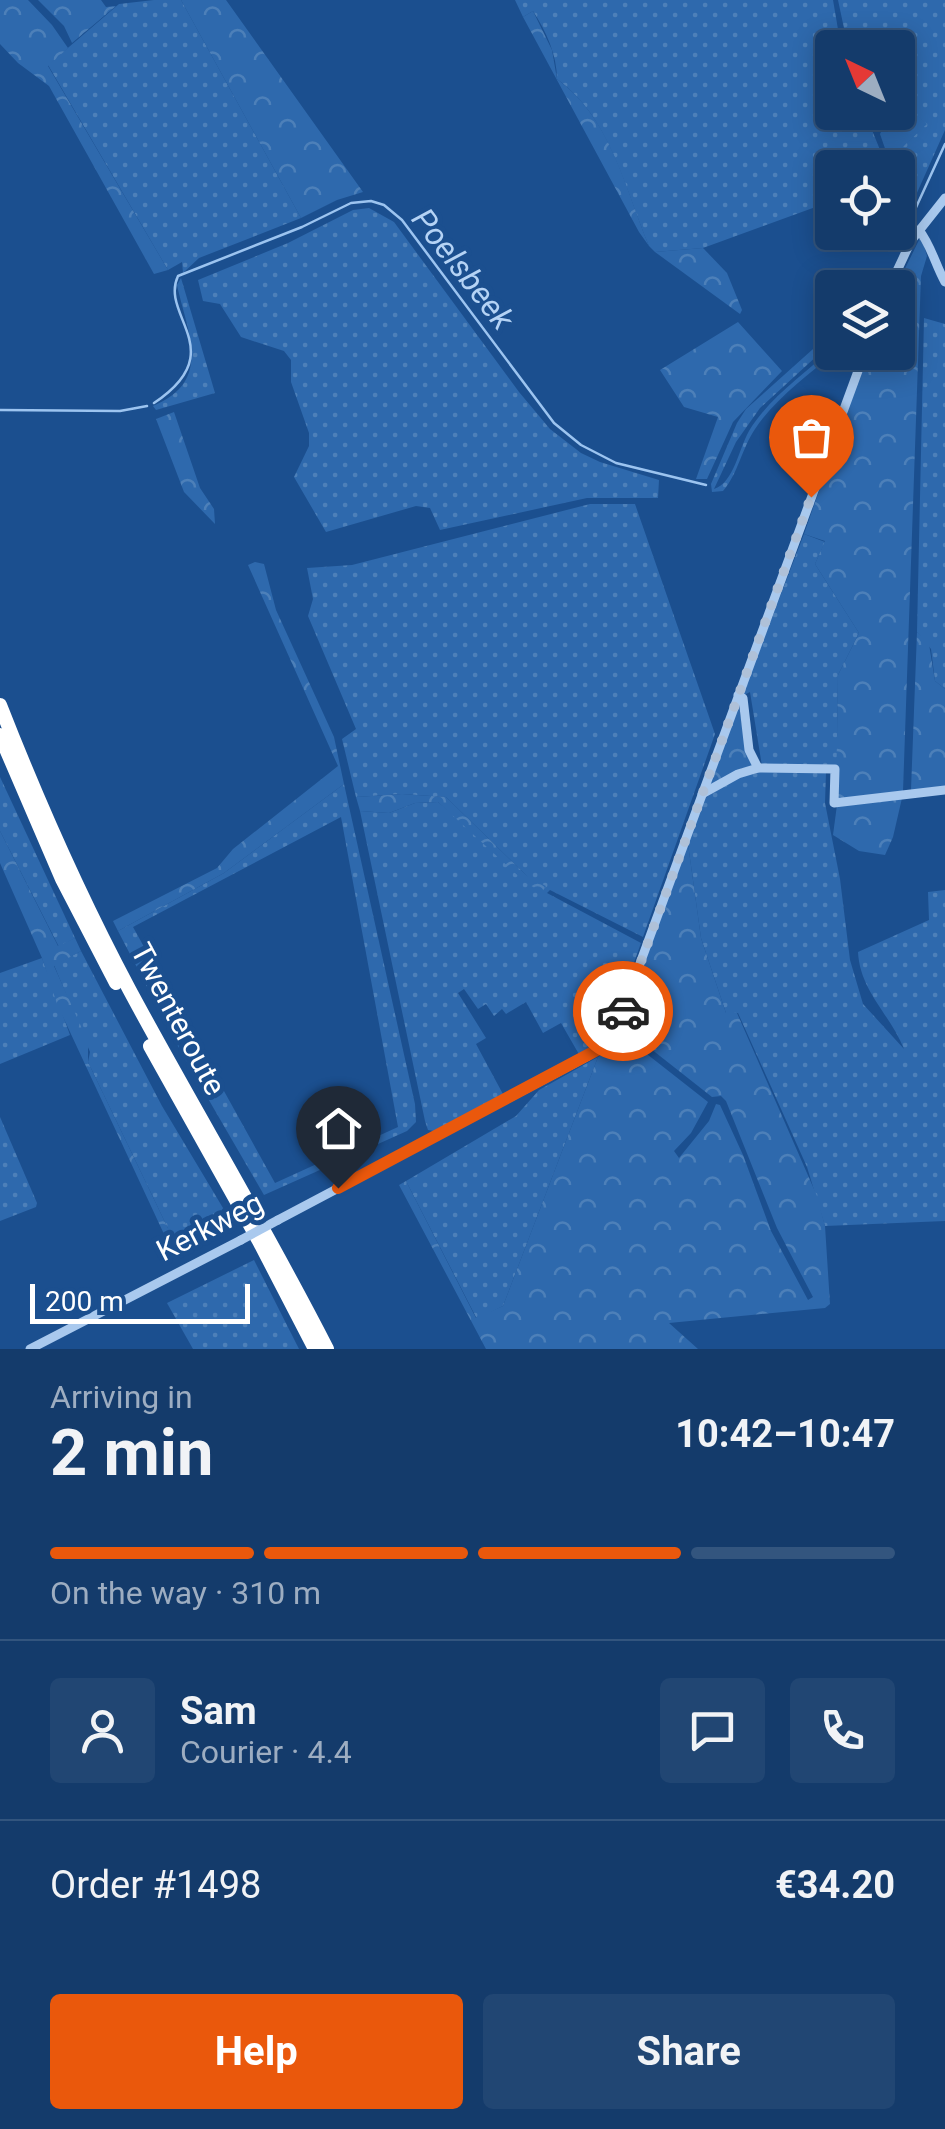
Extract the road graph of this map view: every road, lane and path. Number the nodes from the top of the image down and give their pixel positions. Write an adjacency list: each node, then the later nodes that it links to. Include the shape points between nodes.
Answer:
1 (945, 198): 2 (street)
2 (919, 230): 3 (street); 4 (street)
3 (899, 270)
4 (945, 282)
5 (858, 370): 6 (street)
6 (738, 695): 9 (street); 11 (street)
7 (0, 705): 14 (highway, Twenteroute, via 128,986)
8 (0, 735): 13 (highway, Twenteroute, via 62,879)
9 (758, 768): 10 (street, via 836,769 834,802); 11 (street)
10 (945, 790)
11 (702, 794): 12 (street, Kerkweg, bridge, via 617,1026 597,1050)
12 (30, 1349)
13 (316, 1349)
14 (327, 1349)

